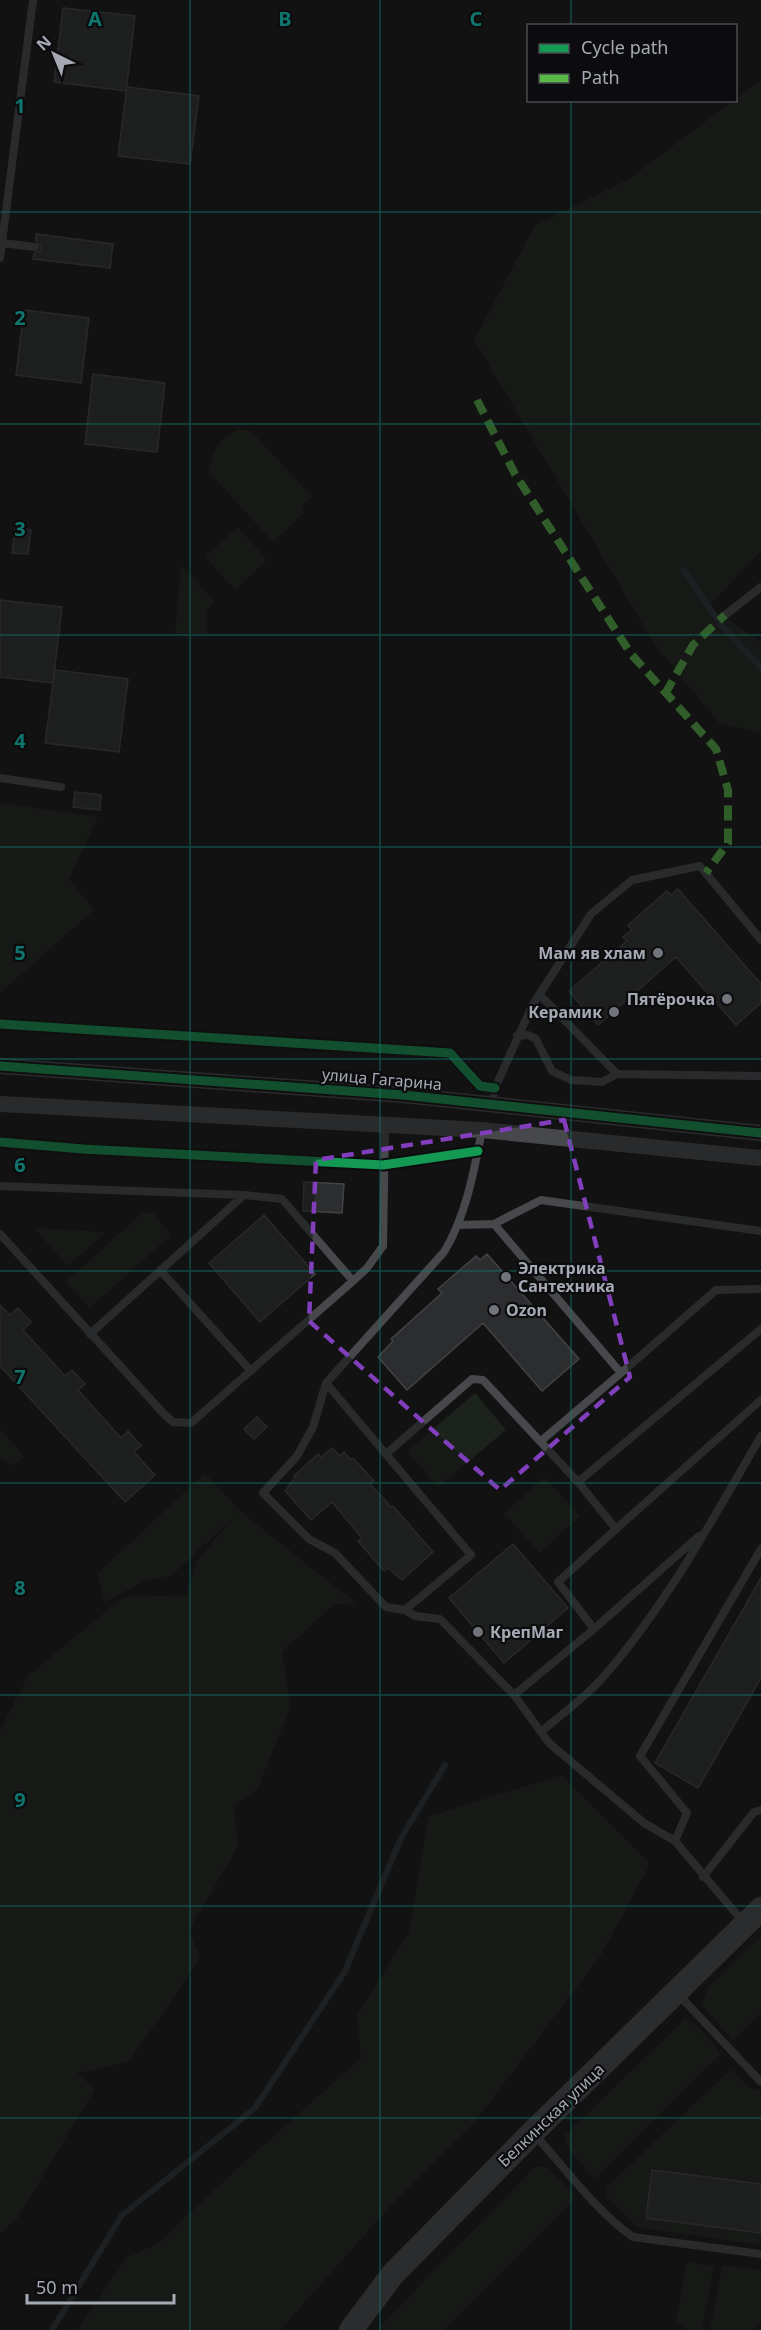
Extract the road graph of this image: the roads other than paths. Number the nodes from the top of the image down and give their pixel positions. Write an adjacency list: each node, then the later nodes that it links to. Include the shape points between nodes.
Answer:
1 (33, 0): 2 (lane)
2 (2, 243): 3 (lane); 4 (lane)
3 (35, 247)
4 (0, 258)
5 (761, 587): 6 (lane)
6 (725, 615)
7 (0, 778): 8 (lane)
8 (61, 787)
9 (761, 940): 10 (lane, via 700,866 632,880 591,914)
10 (540, 995): 11 (lane); 13 (lane)
11 (517, 1036): 13 (lane, via 536,1039 552,1071 571,1080 602,1083); 16 (lane)
12 (0, 1066): 16 (street, улица Гагарина)
13 (617, 1074): 14 (lane)
14 (761, 1076)
15 (0, 1104): 17 (street)
16 (492, 1104): 19 (street, улица Гагарина)
17 (385, 1125): 18 (street); 28 (lane, via 383,1246)
18 (482, 1130): 20 (street); 24 (lane)
19 (761, 1133)
20 (761, 1158)
21 (0, 1186): 22 (lane)
22 (244, 1195): 27 (lane); 28 (lane, via 282,1199)
23 (494, 1224): 24 (lane); 25 (lane, via 541,1200); 33 (lane)
24 (458, 1225): 34 (lane, via 444,1252)
25 (761, 1232)
26 (0, 1234): 31 (lane)
27 (160, 1270): 31 (lane); 32 (lane)
28 (353, 1281): 32 (lane)
29 (761, 1289): 33 (lane, via 716,1290)
30 (761, 1329): 39 (lane)
31 (90, 1334): 32 (lane, via 172,1422 191,1422)
32 (251, 1371)
33 (621, 1373): 37 (lane)
34 (326, 1383): 38 (lane); 43 (lane, via 313,1426 297,1456 263,1493 309,1539 335,1553 386,1607)
35 (761, 1400): 40 (lane)
36 (761, 1436): 41 (lane)
37 (541, 1441): 38 (lane, via 483,1380 472,1379); 39 (lane)
38 (386, 1454): 43 (lane, via 471,1555)
39 (578, 1482): 40 (lane)
40 (616, 1529): 44 (lane, via 558,1582)
41 (706, 1529): 44 (lane); 46 (lane, via 642,1630 605,1676)
42 (761, 1550): 48 (lane, via 640,1756 687,1813)
43 (405, 1610): 45 (lane, via 415,1616 440,1619)
44 (594, 1629): 45 (lane)
45 (514, 1695): 46 (lane)
46 (541, 1732): 48 (lane, via 549,1743 644,1822)
47 (761, 1810): 49 (lane, via 754,1812)
48 (675, 1841): 49 (lane)
49 (703, 1877): 50 (lane)
50 (753, 1917): 51 (main road, Белкинская улица)
51 (677, 1993): 52 (lane); 53 (main road, Белкинская улица)
52 (761, 2082)
53 (533, 2132): 54 (lane, via 589,2196 633,2236); 55 (main road, Белкинская улица, via 393,2274)
54 (761, 2254)
55 (351, 2330)

